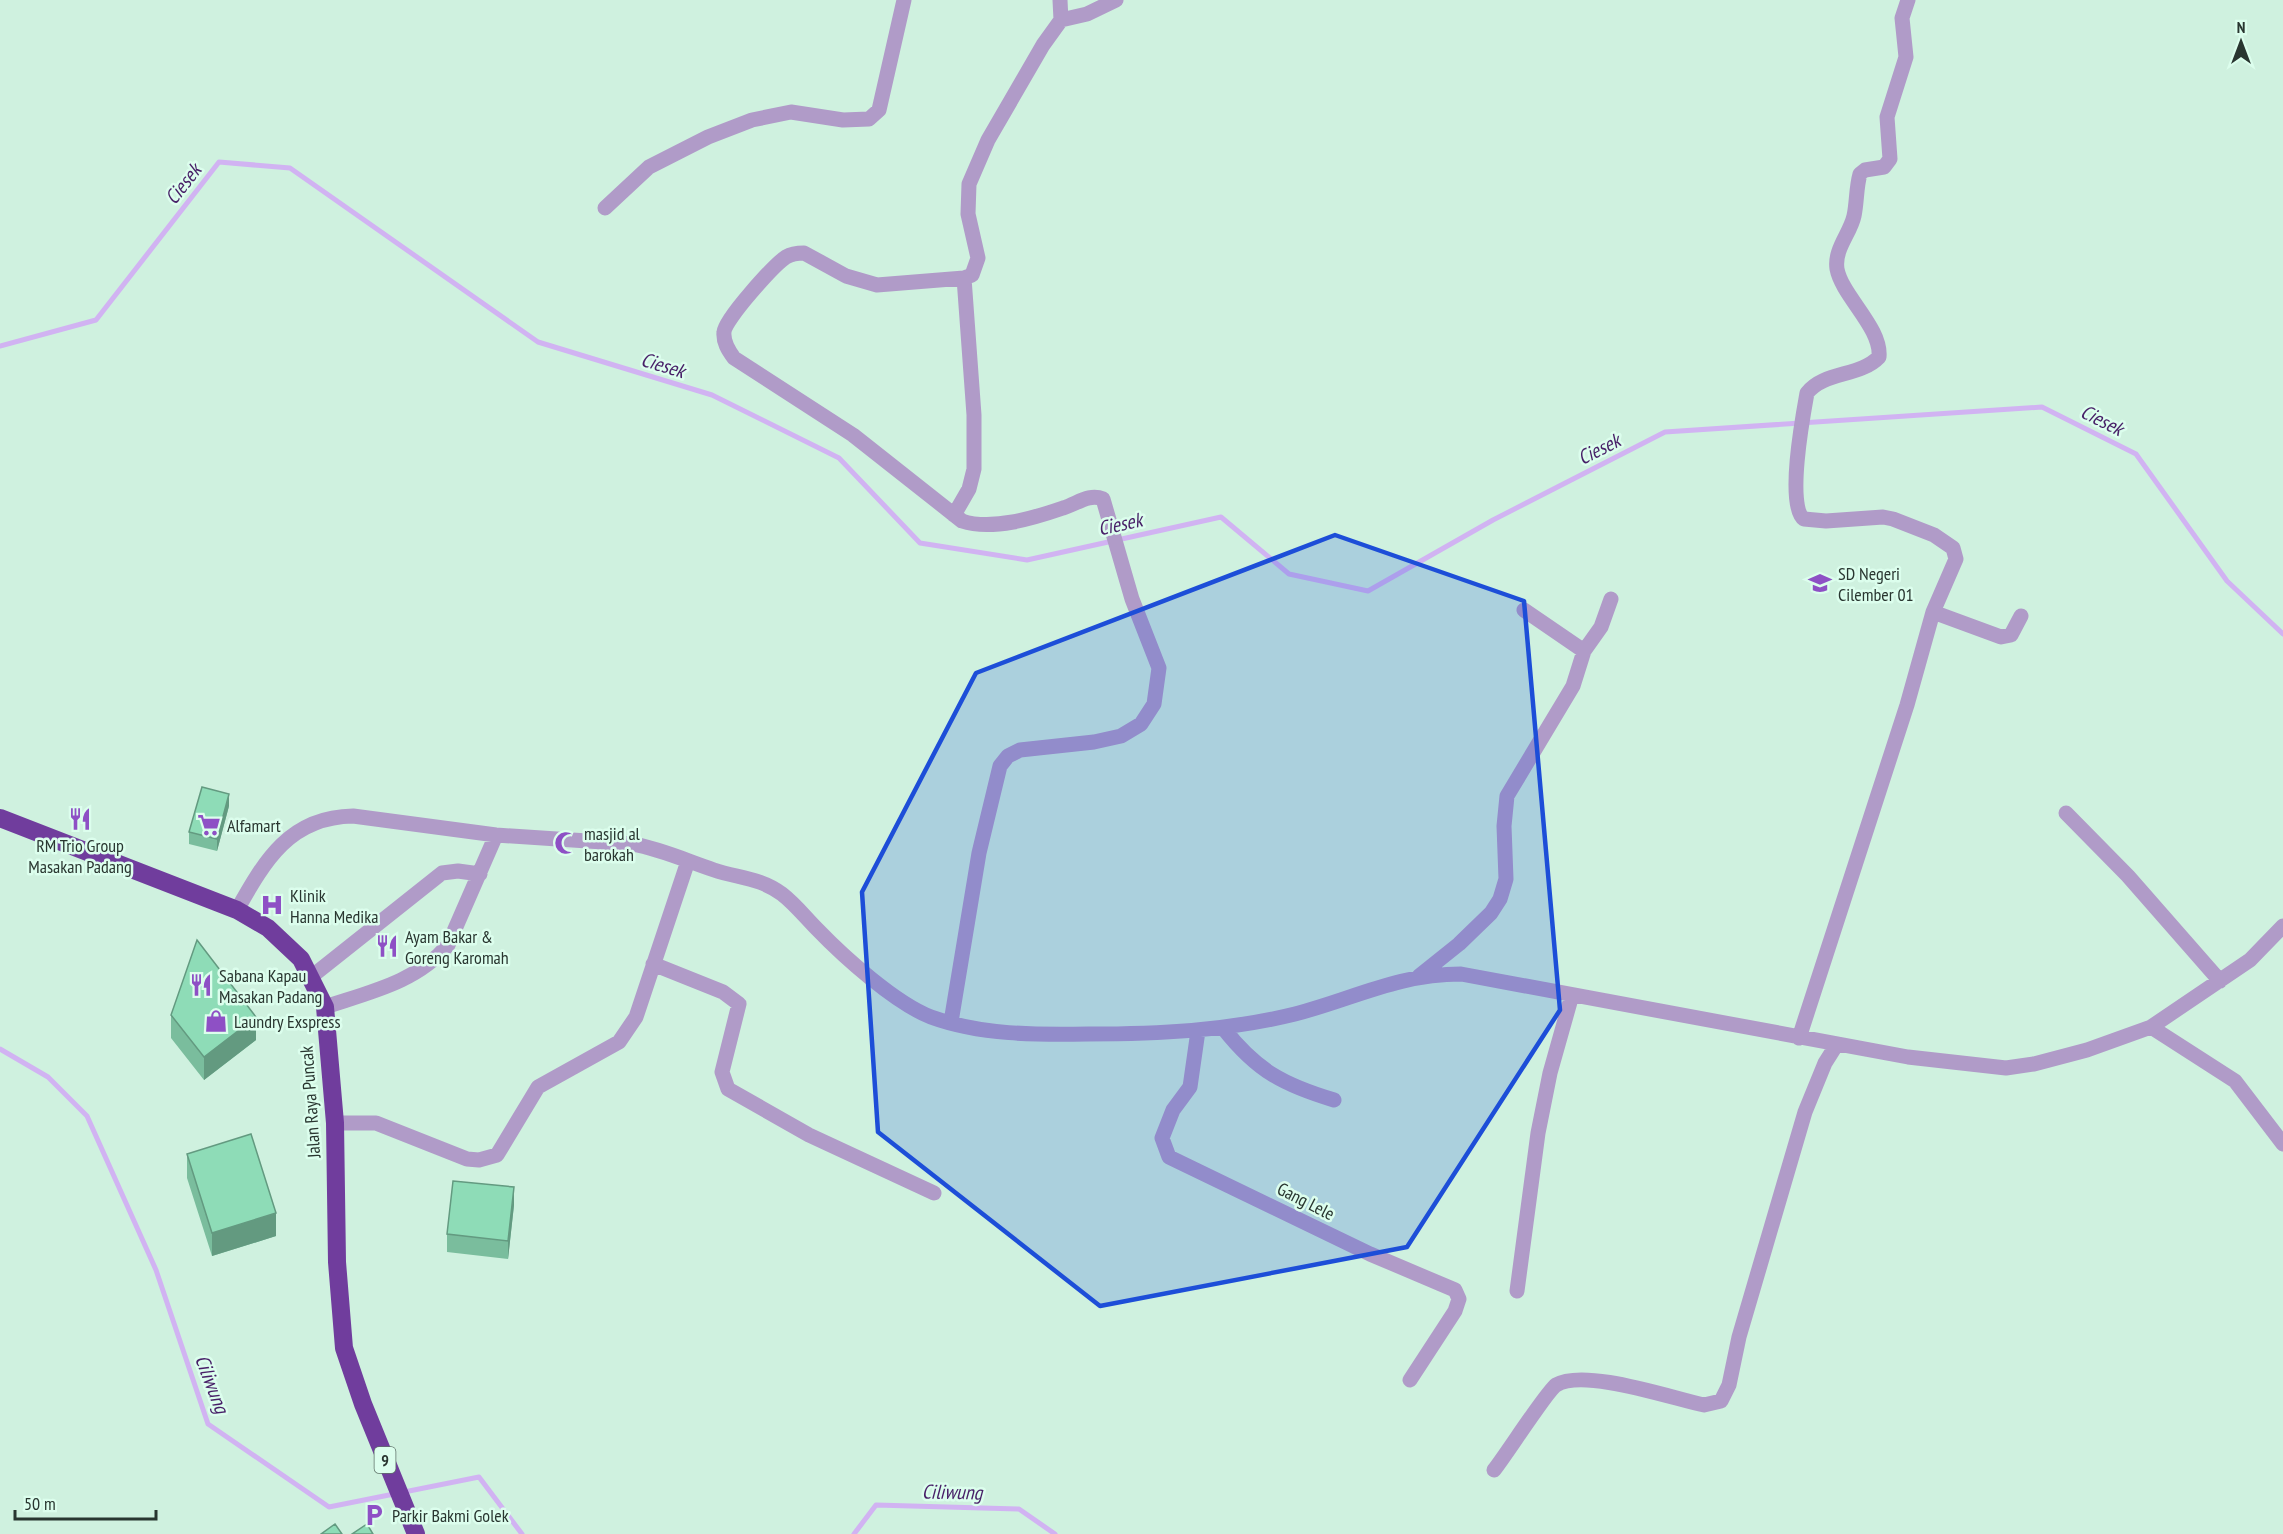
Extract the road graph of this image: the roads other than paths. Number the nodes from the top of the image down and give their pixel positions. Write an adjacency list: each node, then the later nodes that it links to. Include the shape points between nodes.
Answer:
1 (904, 0): 6 (street, via 879,110 869,119 843,120 791,112 752,120 649,167)
2 (1060, 0): 5 (street)
3 (1116, 0): 5 (street, via 1087,14)
4 (1908, 0): 11 (street, via 1902,18 1906,57 1887,117 1890,159 1886,166 1860,174 1854,217 1838,253 1837,265 1840,278 1873,335 1879,357 1868,366 1821,383 1807,393 1796,500 1801,517 1826,521 1893,519 1934,535 1955,552 1956,559)
5 (1061, 20): 7 (street, via 977,161 969,184 968,214 978,258 975,272)
6 (605, 208)
7 (964, 278): 8 (street, via 974,469 969,489); 8 (street, via 877,285 846,276 798,253 785,258 728,317 723,332 734,358 853,435)
8 (954, 515): 27 (street, via 972,524 1016,521 1090,497 1103,499 1132,599 1159,668 1154,704 1141,724 1121,736 1094,742 1020,750 1000,766 979,853)
9 (1611, 599): 13 (street, via 1601,627)
10 (1524, 610): 13 (street)
11 (1933, 612): 12 (street, via 2001,637 2011,635); 31 (street, via 1907,705)
12 (2021, 616)
13 (1584, 651): 22 (street, via 1573,686 1507,796 1506,879 1500,898 1491,913 1459,944)
14 (2066, 813): 24 (street, via 2128,876)
15 (0, 818): 19 (highway, Jalan Raya Puncak / 9)
16 (496, 835): 17 (street, via 633,844); 18 (street); 19 (street, via 331,816 283,842 264,862)
17 (688, 861): 21 (street); 27 (street, via 751,878 776,890 860,970 930,1016)
18 (480, 874): 23 (street, via 442,873); 26 (street, via 448,945 439,956 402,981)
19 (237, 910): 23 (highway, Jalan Raya Puncak / 9, via 268,928 287,945)
20 (2283, 926): 24 (street, via 2260,952)
21 (653, 964): 34 (street, via 636,1017 619,1042 538,1087 497,1155 466,1159 376,1123); 36 (street, via 723,992 739,1004 722,1072 728,1089 809,1135)
22 (1419, 976): 25 (street, via 1470,975); 29 (street, via 1299,1013)
23 (311, 977): 26 (highway, Jalan Raya Puncak / 9)
24 (2220, 981): 28 (street)
25 (1572, 995): 31 (street); 37 (street, via 1538,1132)
26 (325, 1007): 34 (highway, Jalan Raya Puncak / 9)
27 (951, 1022): 30 (street, via 1016,1033)
28 (2151, 1027): 32 (street, via 2087,1050 2006,1068 1948,1063); 35 (street, via 2235,1081)
29 (1224, 1029): 30 (street); 33 (street, via 1243,1053 1270,1074 1289,1085)
30 (1198, 1031): 38 (street, Gang Lele, via 1192,1081 1166,1124 1164,1151 1168,1157 1361,1250 1455,1290 1459,1299 1455,1311)
31 (1799, 1038): 32 (street)
32 (1837, 1044): 39 (street, via 1805,1112 1725,1397 1704,1405 1591,1378 1571,1379 1555,1386)
33 (1334, 1100)
34 (335, 1123): 40 (highway, Jalan Raya Puncak / 9, via 344,1348)
35 (2283, 1144)
36 (934, 1193)
37 (1517, 1291)
38 (1410, 1380)
39 (1494, 1470)
40 (416, 1534)

